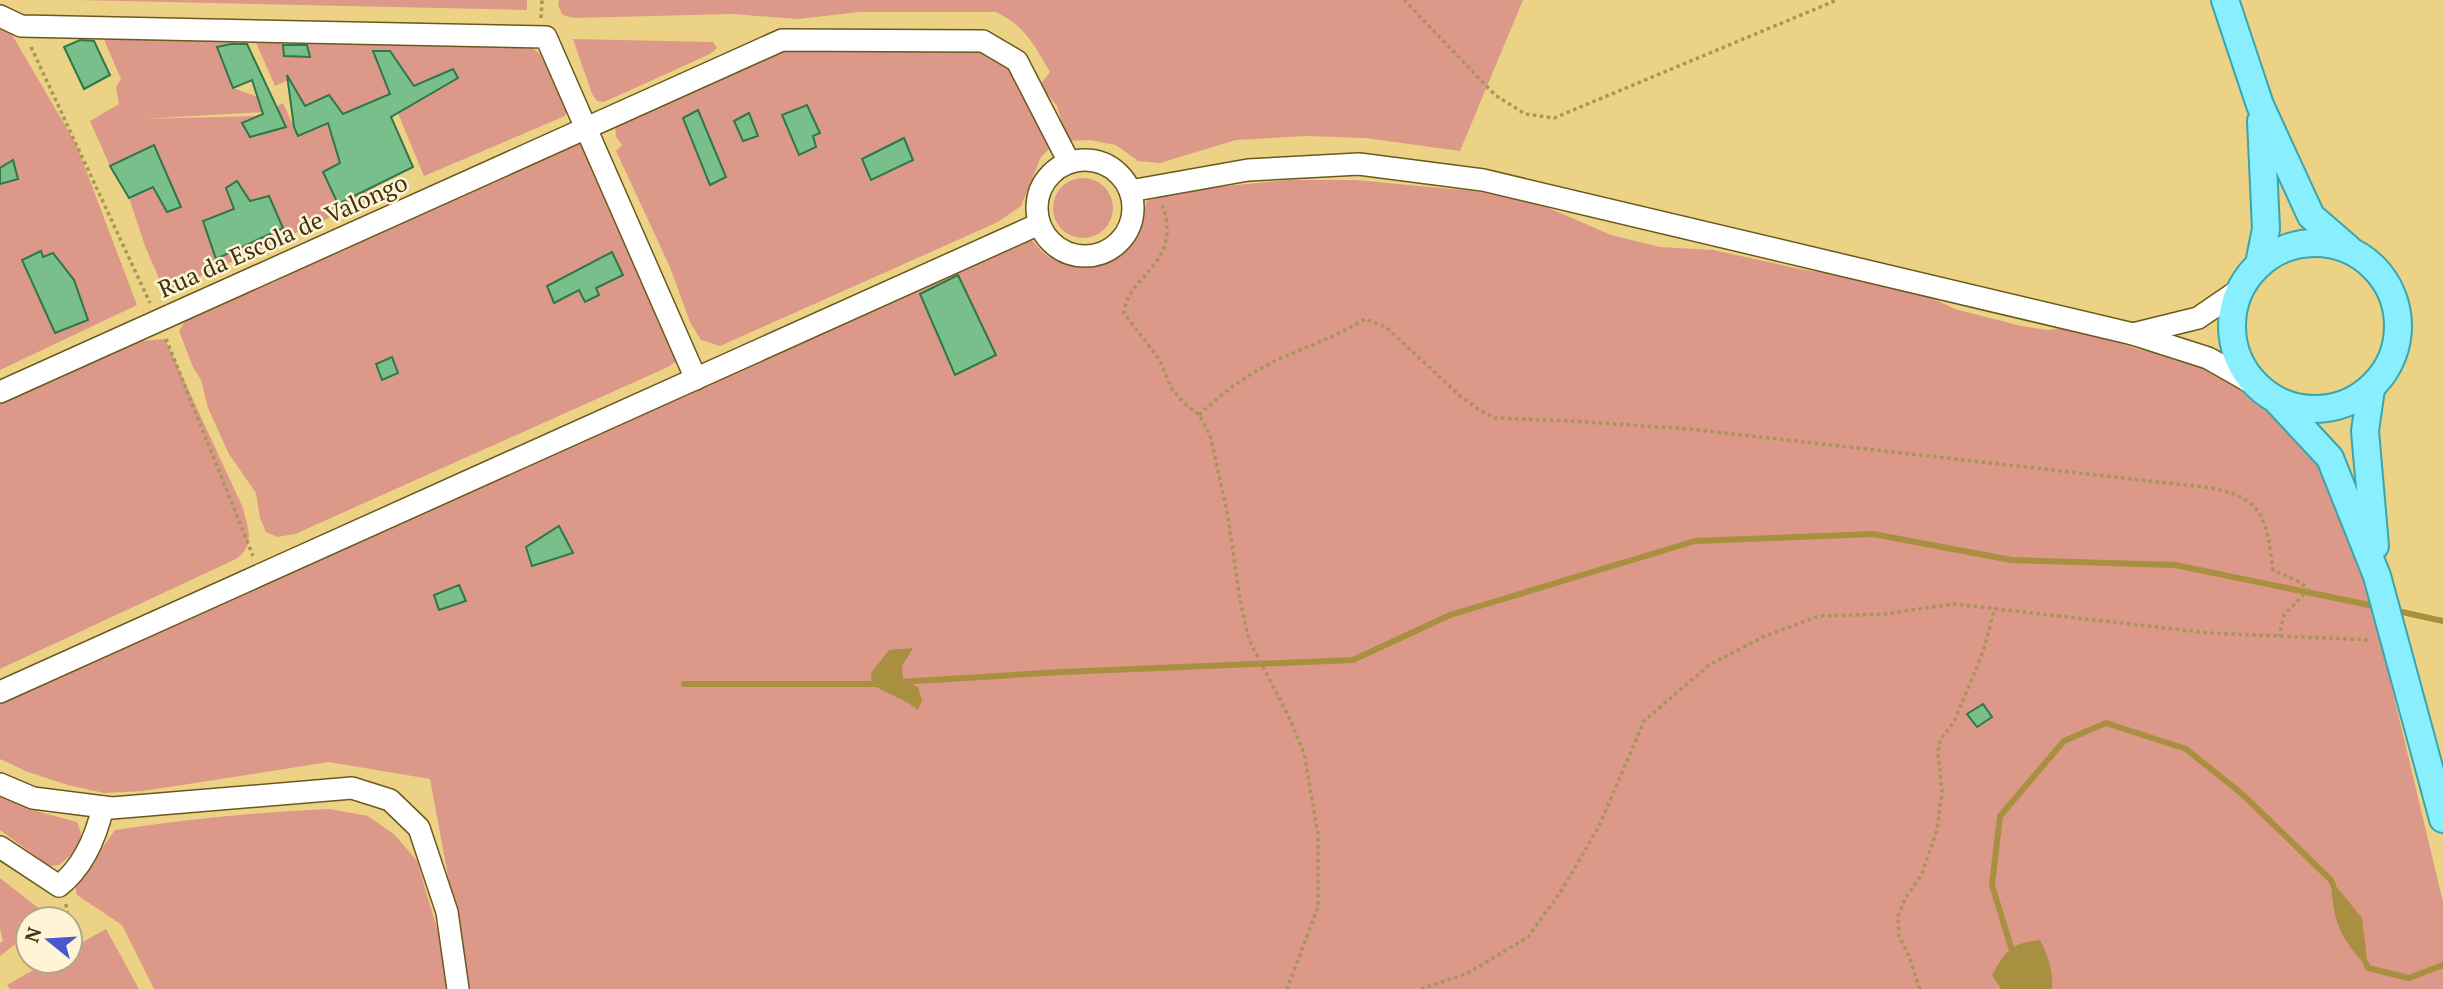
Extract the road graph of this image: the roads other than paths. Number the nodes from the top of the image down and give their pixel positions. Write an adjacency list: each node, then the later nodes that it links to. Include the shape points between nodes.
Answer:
1 (2225, 0): 3 (main road)
2 (0, 16): 4 (street, via 21,26 546,37)
3 (2260, 106): 8 (main road, via 2311,216); 9 (main road, via 2266,229)
4 (587, 128): 5 (street, Rua da Escola de Valongo, via 782,40 983,41 1017,61); 12 (street); 15 (street, Rua da Escola de Valongo)
5 (1069, 162): 6 (street, via 1105,165); 7 (street, via 1045,180 1037,209)
6 (1141, 190): 7 (street, via 1125,235 1101,253 1071,254 1047,237); 11 (street, via 1248,170 1359,164 1483,180)
7 (1040, 224): 12 (street)
8 (2351, 250): 9 (main road, via 2320,242 2298,245); 14 (main road, via 2377,270 2396,309 2399,331 2390,363)
9 (2259, 264): 10 (main road)
10 (2239, 290): 11 (street, via 2199,318); 13 (main road, via 2231,322 2234,344)
11 (2133, 334): 13 (street, via 2208,358)
12 (696, 379): 18 (street)
13 (2252, 383): 16 (main road)
14 (2371, 389): 16 (main road, via 2343,406 2310,410); 17 (main road, via 2365,431)
15 (0, 392)
16 (2278, 402): 17 (main road, via 2330,458)
17 (2377, 576): 21 (main road)
18 (0, 692)
19 (0, 784): 20 (street, via 33,798)
20 (103, 807): 22 (street, via 98,831 73,874 59,886); 23 (street, via 352,788 390,800 419,828 447,912)
21 (2443, 819)
22 (0, 847)
23 (458, 989)

